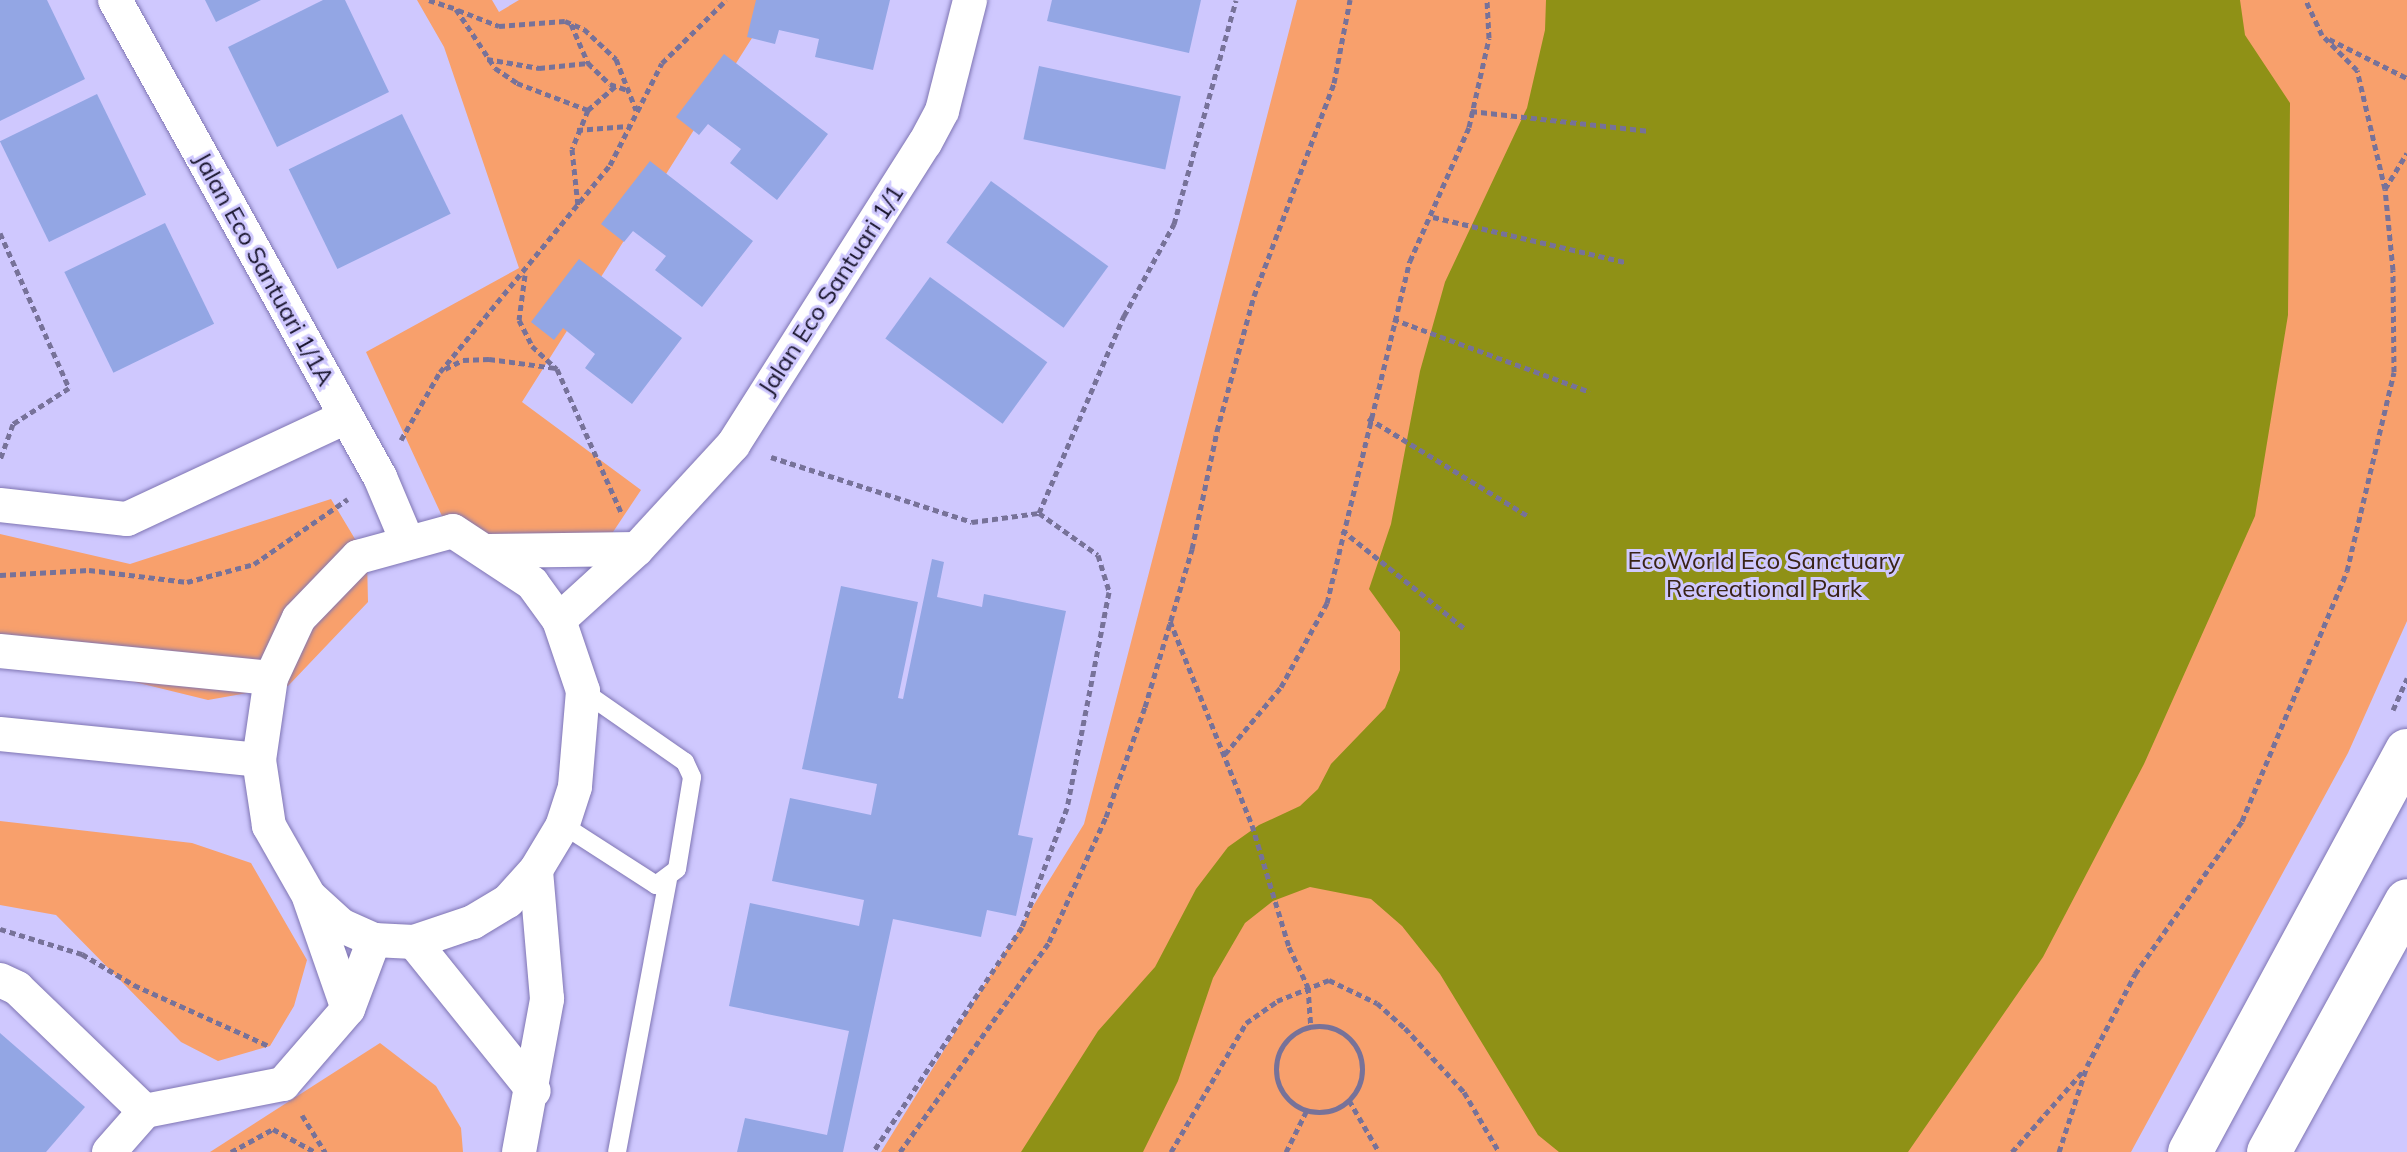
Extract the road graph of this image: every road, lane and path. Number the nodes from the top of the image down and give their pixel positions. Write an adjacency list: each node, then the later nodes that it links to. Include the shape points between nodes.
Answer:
1 (115, 0): 34 (street, Jalan Eco Santuari 1/1A)
2 (429, 0): 9 (path)
3 (726, 0): 18 (path, via 676,46)
4 (970, 0): 36 (street, Jalan Eco Santuari 1/1, via 937,122)
5 (1236, 0): 40 (path, via 1174,224 1124,316)
6 (1350, 0): 47 (path, via 1334,83 1254,296 1192,549)
7 (1487, 0): 19 (path, via 1489,38)
8 (2306, 0): 11 (path)
9 (456, 9): 10 (path, via 499,26); 12 (path)
10 (571, 24): 13 (path); 16 (path, via 599,40 616,59)
11 (2322, 35): 14 (path); 24 (path, via 2357,70)
12 (487, 59): 13 (path, via 539,68); 17 (path, via 517,83)
13 (588, 63): 15 (path)
14 (2407, 78)
15 (616, 86): 16 (path); 17 (path)
16 (631, 92): 18 (path)
17 (588, 110): 21 (path)
18 (636, 111): 20 (path)
19 (1471, 111): 22 (path); 26 (path)
20 (629, 126): 21 (path); 25 (path, via 610,165)
21 (577, 130): 25 (path, via 572,149)
22 (1650, 131)
23 (2407, 153): 24 (path)
24 (2385, 189): 69 (path, via 2393,270 2394,372 2347,571 2242,821 2135,974)
25 (578, 206): 29 (path)
26 (1433, 217): 28 (path); 30 (path, via 1410,261)
27 (0, 233): 37 (path, via 69,388 13,424)
28 (1625, 262)
29 (525, 272): 31 (path, via 519,320 532,346); 32 (path)
30 (1393, 319): 33 (path); 35 (path)
31 (557, 369): 32 (path, via 489,359 463,360); 44 (path)
32 (440, 372): 38 (path)
33 (1590, 392)
34 (346, 417): 38 (street, Jalan Eco Santuari 1/1A); 39 (street, via 127,519)
35 (1368, 418): 41 (path); 42 (path)
36 (733, 445): 40 (path, via 972,522); 44 (street, Jalan Eco Santuari 1/1)
37 (0, 460)
38 (380, 477): 43 (street, Jalan Eco Santuari 1/1A); 46 (path, via 254,564 187,582 89,570)
39 (0, 505)
40 (1039, 513): 81 (path, via 1098,555 1109,592 1067,808 1022,927)
41 (1528, 516)
42 (1342, 530): 49 (path); 55 (path, via 1327,603 1312,633 1281,687)
43 (407, 541): 45 (street, via 453,531); 51 (street, via 358,557 299,618)
44 (637, 549): 45 (street); 48 (street, Jalan Eco Santuari 1/1)
45 (490, 551): 48 (street, via 532,583)
46 (0, 575)
47 (1169, 619): 55 (path); 82 (path, via 1106,817 1049,942)
48 (559, 620): 52 (street)
49 (1465, 629)
50 (0, 651): 51 (street)
51 (271, 678): 56 (street)
52 (583, 691): 57 (street, via 575,787); 59 (lane, via 675,751 692,777 677,869)
53 (0, 734): 56 (street)
54 (2407, 751): 89 (street)
55 (1225, 754): 66 (path, via 1289,947)
56 (259, 760): 60 (street, via 269,826)
57 (563, 825): 58 (street); 59 (lane, via 656,885)
58 (536, 870): 64 (street, via 508,901 473,922); 71 (street, via 547,999)
59 (668, 880): 80 (lane)
60 (309, 896): 63 (street, via 341,925); 67 (street)
61 (2405, 911): 90 (street)
62 (0, 929): 70 (path, via 82,954 134,985 270,1046)
63 (374, 940): 64 (street); 67 (street)
64 (414, 942): 71 (street)
65 (0, 980): 74 (street, via 17,988)
66 (1308, 987): 68 (path); 83 (path, via 1246,1023); 86 (path, via 1329,980 1377,1003 1464,1092)
67 (348, 1009): 70 (street)
68 (1311, 1026): 72 (path, via 1326,1026 1353,1042 1362,1072); 73 (path, via 1293,1034 1276,1067 1279,1086 1290,1101)
69 (2087, 1066): 87 (path); 88 (path)
70 (283, 1084): 74 (street); 78 (path)
71 (534, 1091): 79 (street)
72 (1349, 1100): 73 (path, via 1330,1111); 85 (path)
73 (1307, 1110): 84 (path)
74 (145, 1111): 75 (street)
75 (109, 1152)
76 (231, 1152): 77 (path, via 273,1129)
77 (315, 1152)
78 (325, 1152)
79 (519, 1152)
80 (617, 1152)
81 (873, 1152)
82 (900, 1152)
83 (1171, 1152)
84 (1286, 1152)
85 (1379, 1152)
86 (1499, 1152)
87 (2012, 1152)
88 (2059, 1152)
89 (2190, 1152)
90 (2269, 1152)

